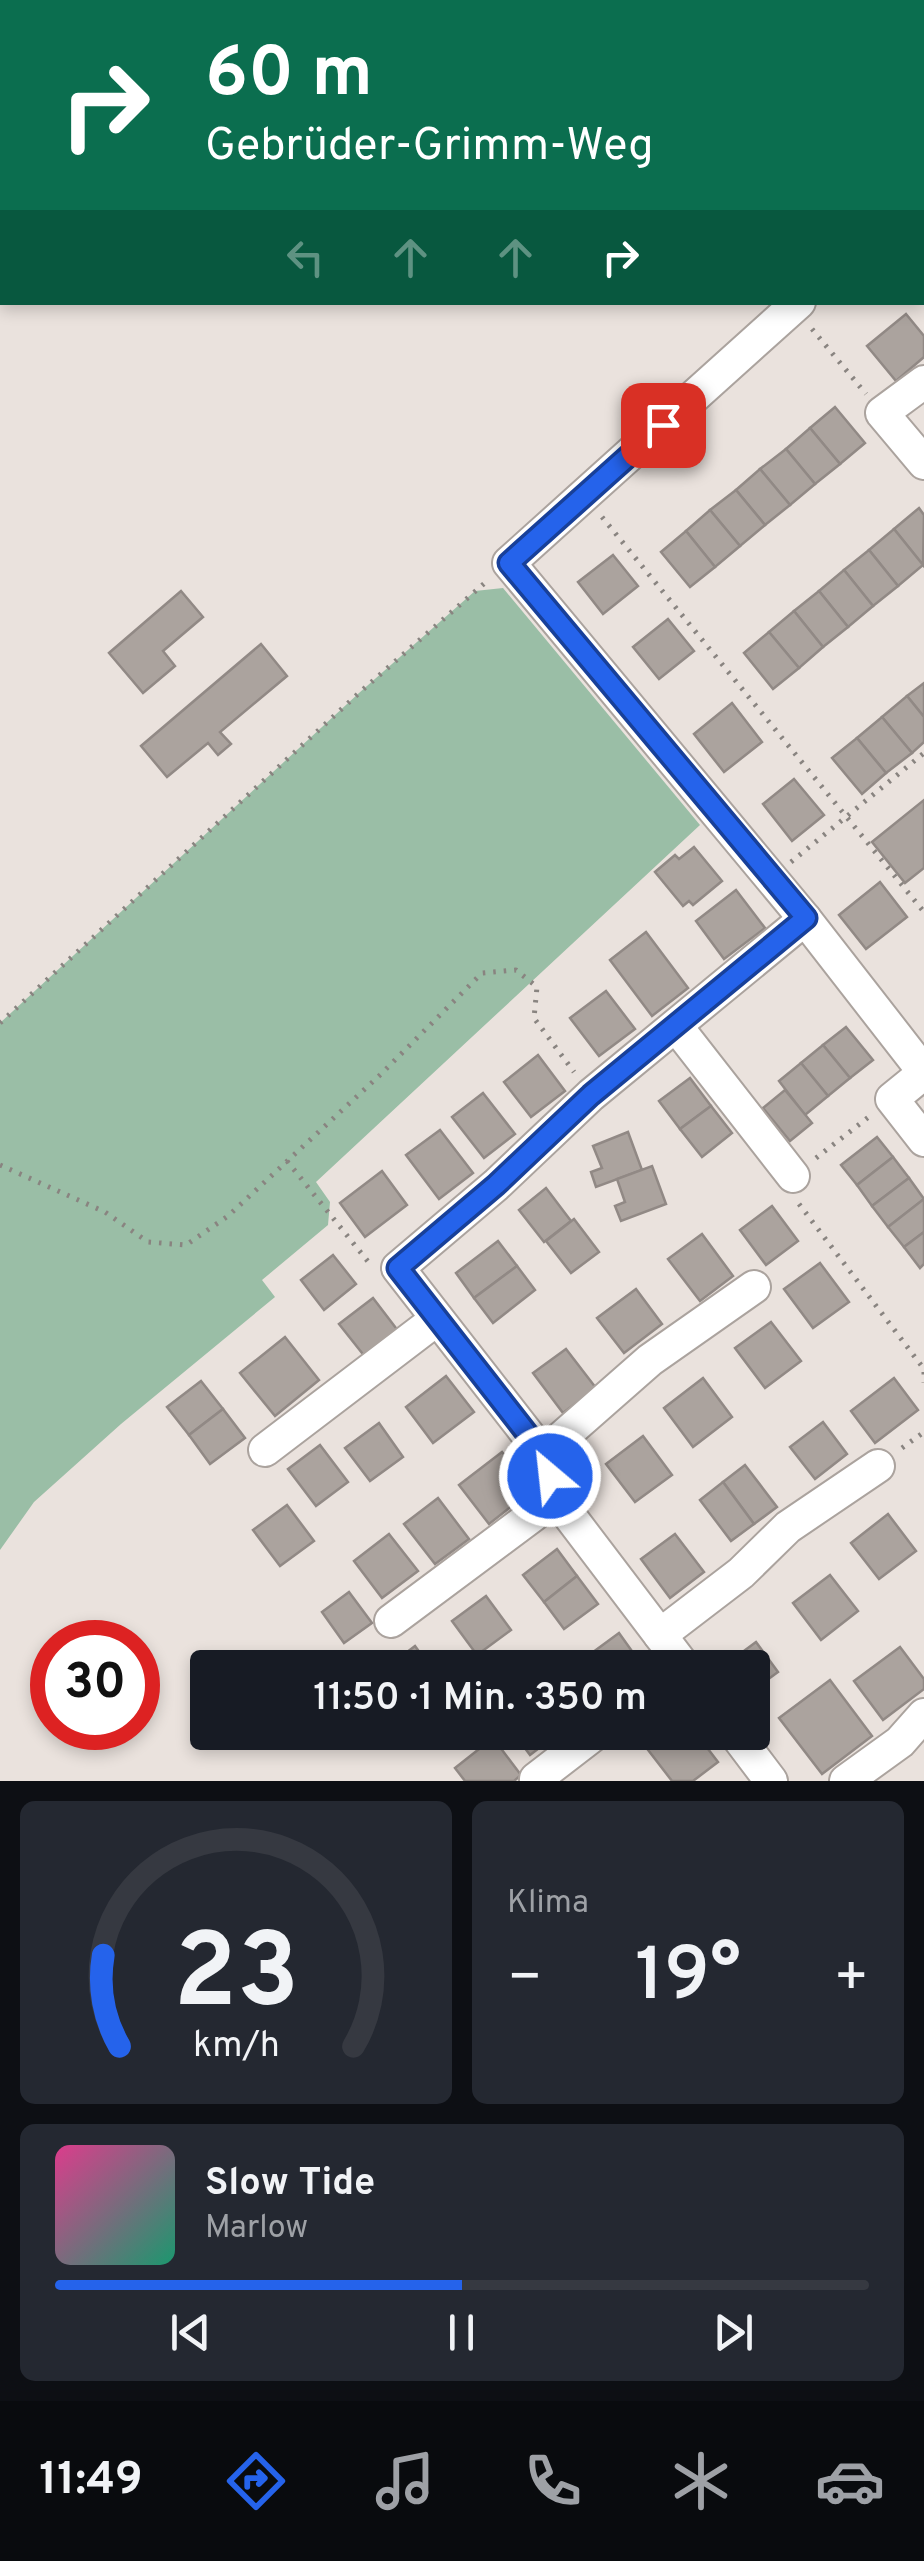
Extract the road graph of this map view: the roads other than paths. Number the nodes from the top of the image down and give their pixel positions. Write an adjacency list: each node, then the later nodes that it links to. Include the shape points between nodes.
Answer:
1 (797, 305): 4 (street, via 509,563)
2 (924, 382): 3 (street, via 882,414)
3 (924, 464)
4 (806, 918): 5 (street); 6 (street)
5 (676, 1026): 8 (street); 10 (street, via 398,1268)
6 (924, 1072): 7 (street, via 892,1099)
7 (924, 1140)
8 (793, 1176)
9 (754, 1287): 12 (street, via 650,1360)
10 (437, 1319): 11 (street); 12 (street)
11 (265, 1450)
12 (543, 1454): 14 (street)
13 (878, 1466): 16 (street, via 788,1527)
14 (556, 1498): 15 (street); 16 (street)
15 (391, 1621)
16 (660, 1635): 17 (street)
17 (671, 1650)
18 (924, 1716): 23 (street)
19 (573, 1750): 21 (street)
20 (748, 1750): 22 (street)
21 (536, 1778)
22 (771, 1781)
23 (846, 1781)

